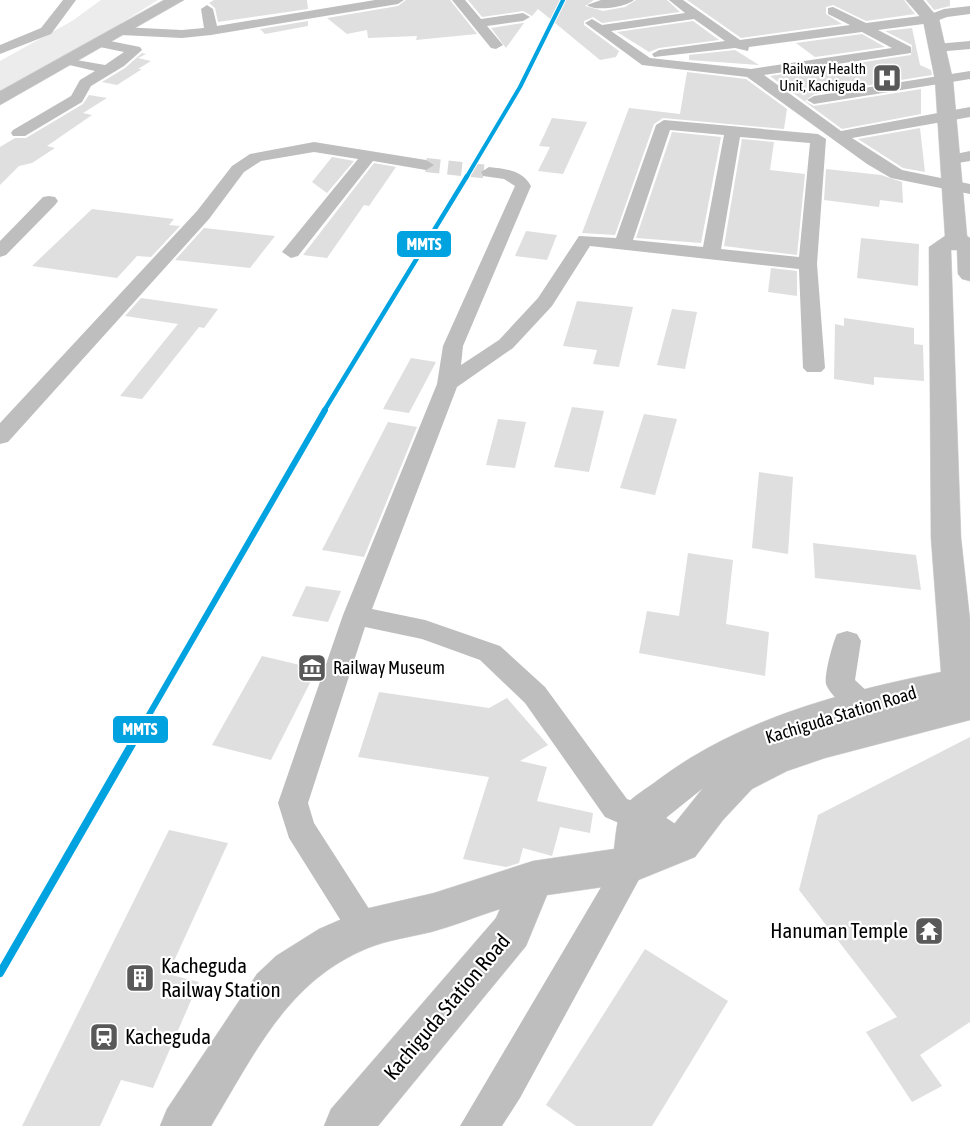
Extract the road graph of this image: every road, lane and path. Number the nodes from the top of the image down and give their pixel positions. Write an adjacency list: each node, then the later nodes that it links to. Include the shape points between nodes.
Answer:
1 (176, 0): 18 (highway)
2 (398, 0): 7 (street)
3 (458, 0): 16 (street)
4 (628, 0): 8 (street)
5 (675, 0): 12 (street)
6 (914, 0): 15 (main road)
7 (381, 3): 13 (street); 19 (street)
8 (593, 5)
9 (207, 9): 19 (street)
10 (970, 10): 15 (street, via 944,13)
11 (833, 11): 17 (street)
12 (697, 15): 20 (street); 25 (street, via 596,26)
13 (396, 16)
14 (523, 17): 16 (street)
15 (931, 20): 17 (street); 24 (main road)
16 (477, 24): 22 (street)
17 (864, 27): 20 (street); 28 (street, via 906,50)
18 (121, 31): 19 (street); 21 (highway)
19 (211, 31)
20 (736, 42): 25 (street); 28 (street)
21 (100, 43): 26 (highway); 27 (street, via 135,50)
22 (496, 45)
23 (970, 45): 24 (street)
24 (936, 48): 31 (main road)
25 (637, 57): 29 (street, via 647,62)
26 (70, 61): 27 (street); 35 (highway)
27 (107, 70): 32 (street)
28 (777, 70): 29 (street); 33 (street)
29 (751, 73): 41 (street)
30 (970, 75): 31 (street)
31 (944, 80): 33 (street); 37 (main road)
32 (85, 83): 34 (street); 39 (street, via 76,99)
33 (805, 92): 40 (street)
34 (52, 95)
35 (0, 99)
36 (970, 112): 37 (street)
37 (949, 117): 40 (street); 43 (main road)
38 (734, 131): 49 (street, via 664,125); 52 (street); 53 (street, via 818,139)
39 (19, 133)
40 (860, 133): 41 (street)
41 (837, 136): 46 (street, via 897,174)
42 (370, 155): 44 (street); 51 (street); 57 (street, via 314,147 256,158 238,169)
43 (961, 157): 46 (main road)
44 (426, 165)
45 (489, 172): 56 (street, via 513,177 523,186 453,346)
46 (961, 187): 48 (main road)
47 (49, 201): 50 (street)
48 (960, 227): 54 (main road, via 968,247); 60 (main road, via 940,247 946,538)
49 (623, 243): 52 (street); 56 (street, via 585,240 545,303 506,344)
50 (0, 251)
51 (291, 252)
52 (711, 252): 53 (street)
53 (808, 264): 55 (street)
54 (970, 274)
55 (814, 368)
56 (448, 384): 58 (street)
57 (0, 437)
58 (356, 615): 62 (street, via 425,630 490,653 535,695 615,808); 66 (street, via 293,803 300,828)
59 (847, 641): 61 (street, via 840,683)
60 (967, 693): 61 (main road, Kachiguda Station Road); 63 (main road, Kachiguda Station Road, via 774,760 739,778 709,808)
61 (862, 705): 62 (main road, Kachiguda Station Road, via 751,742 718,759)
62 (639, 816): 63 (street); 64 (main road)
63 (681, 845): 64 (main road)
64 (631, 866): 65 (main road); 69 (street, via 507,1085)
65 (533, 879): 66 (main road, via 434,912); 68 (main road, Kachiguda Station Road, via 511,933)
66 (365, 929): 67 (main road, via 333,943 291,971 272,990)
67 (184, 1126)
68 (348, 1126)
69 (479, 1126)

